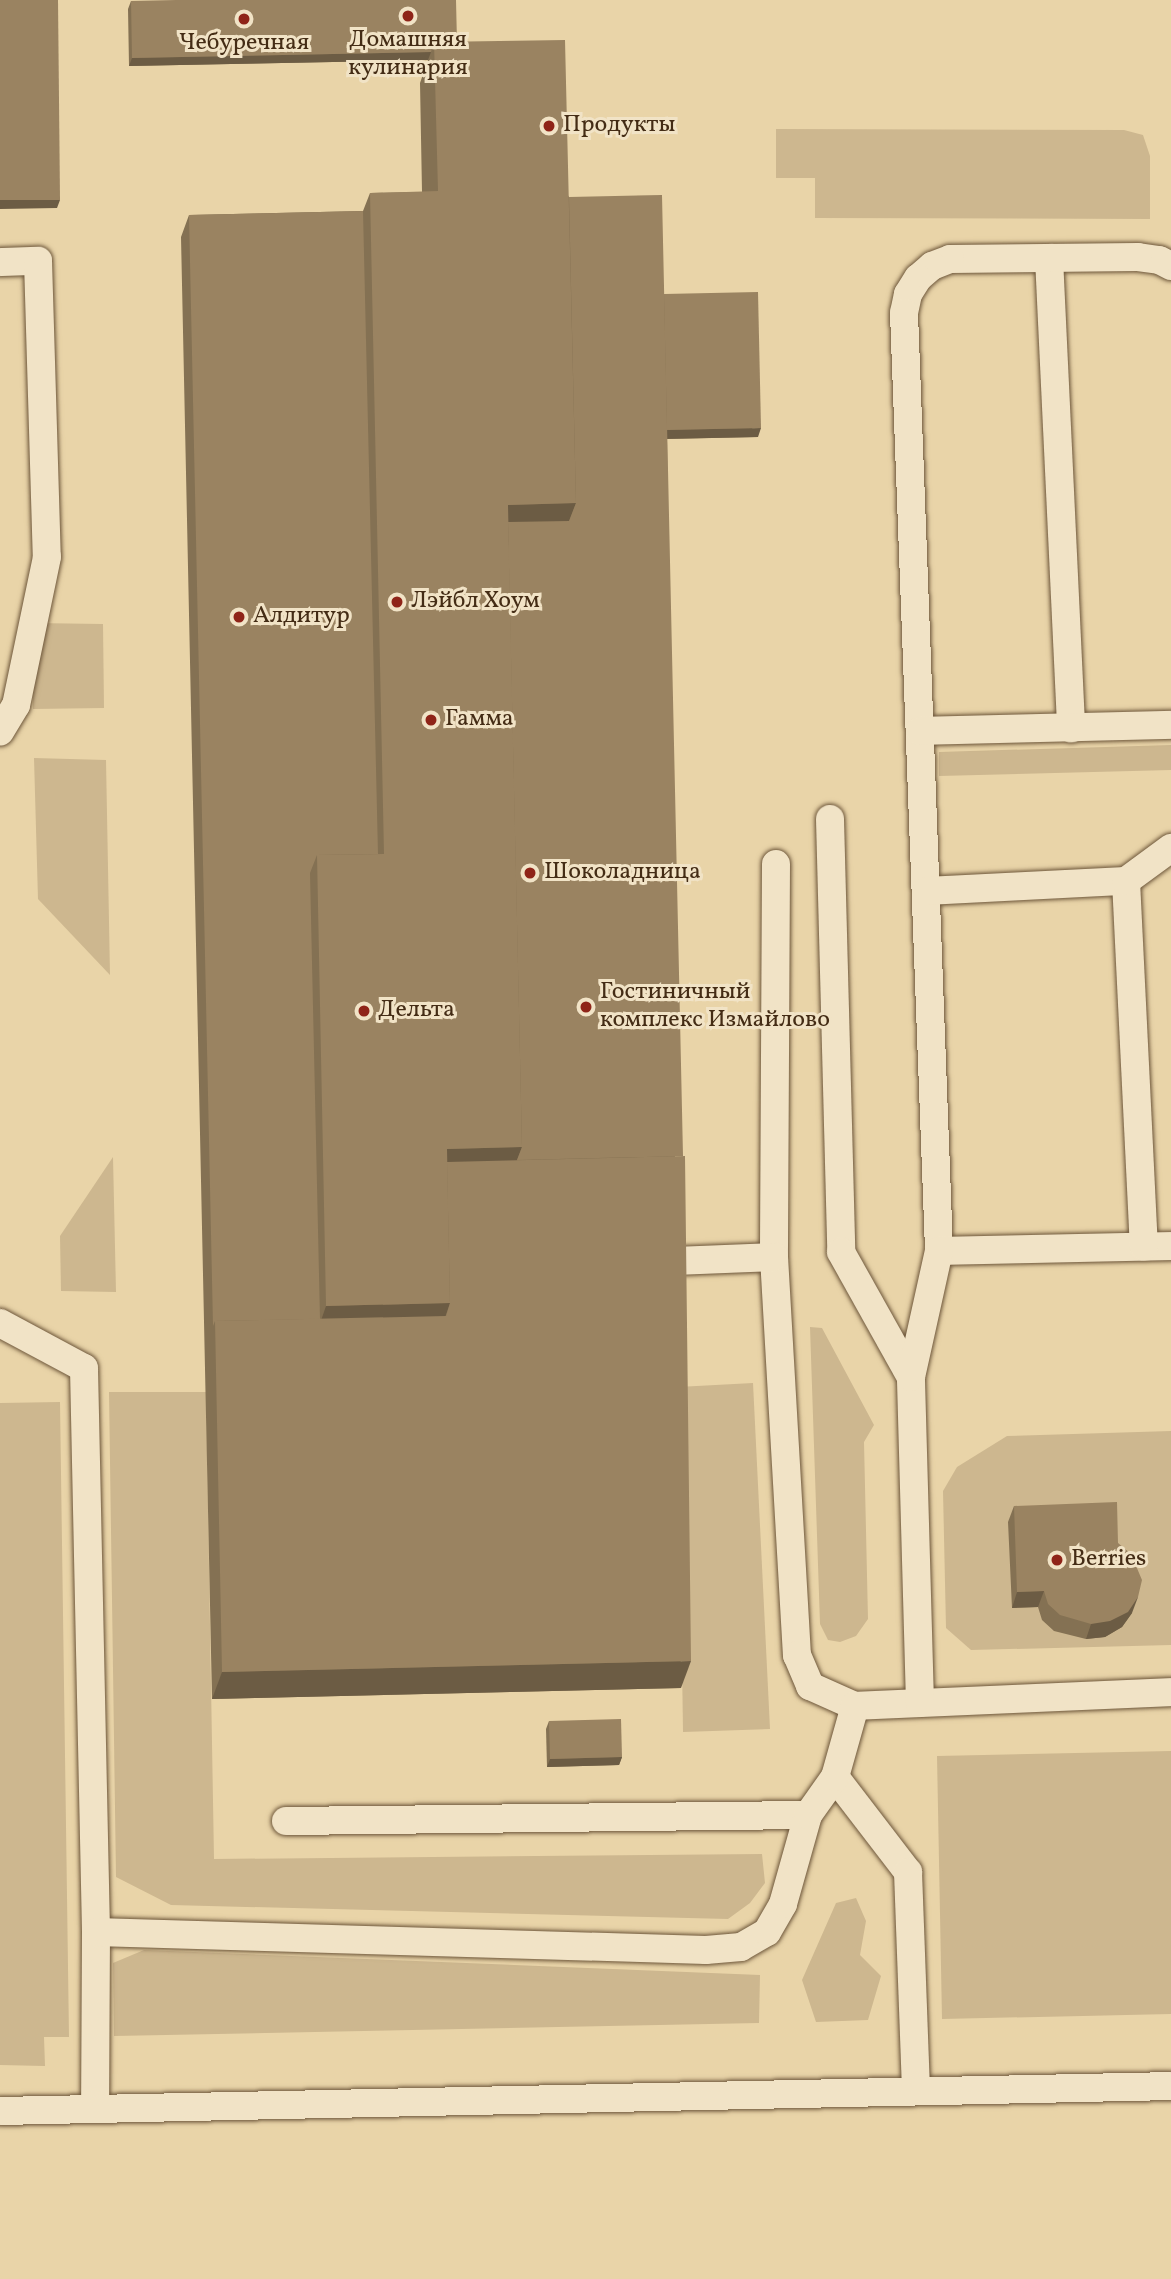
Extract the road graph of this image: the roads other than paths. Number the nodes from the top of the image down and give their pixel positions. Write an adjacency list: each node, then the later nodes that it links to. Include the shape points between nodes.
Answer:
1 (1049, 258): 3 (lane, via 1138,257); 5 (lane); 7 (lane, via 950,259 925,271 908,294 904,313)
2 (0, 262): 6 (lane, via 38,261 47,556 16,705)
3 (1171, 266)
4 (1171, 725): 5 (lane)
5 (1071, 728): 7 (lane)
6 (0, 732)
7 (920, 732): 12 (lane)
8 (830, 819): 18 (lane, via 841,1252)
9 (1171, 848): 11 (lane)
10 (776, 864): 15 (lane)
11 (1126, 881): 12 (lane); 13 (lane)
12 (926, 891): 14 (lane)
13 (1157, 1246): 14 (lane)
14 (939, 1251): 18 (lane)
15 (774, 1257): 16 (lane); 21 (lane, via 797,1655 810,1686)
16 (676, 1261)
17 (0, 1323): 25 (lane, via 84,1368)
18 (911, 1377): 20 (lane)
19 (1171, 1692): 20 (lane)
20 (920, 1703): 21 (lane)
21 (855, 1706): 22 (lane)
22 (835, 1777): 23 (lane); 27 (lane, via 908,1872)
23 (808, 1815): 24 (lane); 25 (lane, via 783,1904 767,1932 741,1947 706,1950)
24 (286, 1821)
25 (96, 1932): 28 (lane)
26 (1171, 2086): 27 (lane)
27 (916, 2089): 28 (lane)
28 (95, 2109): 29 (lane)
29 (0, 2111)

